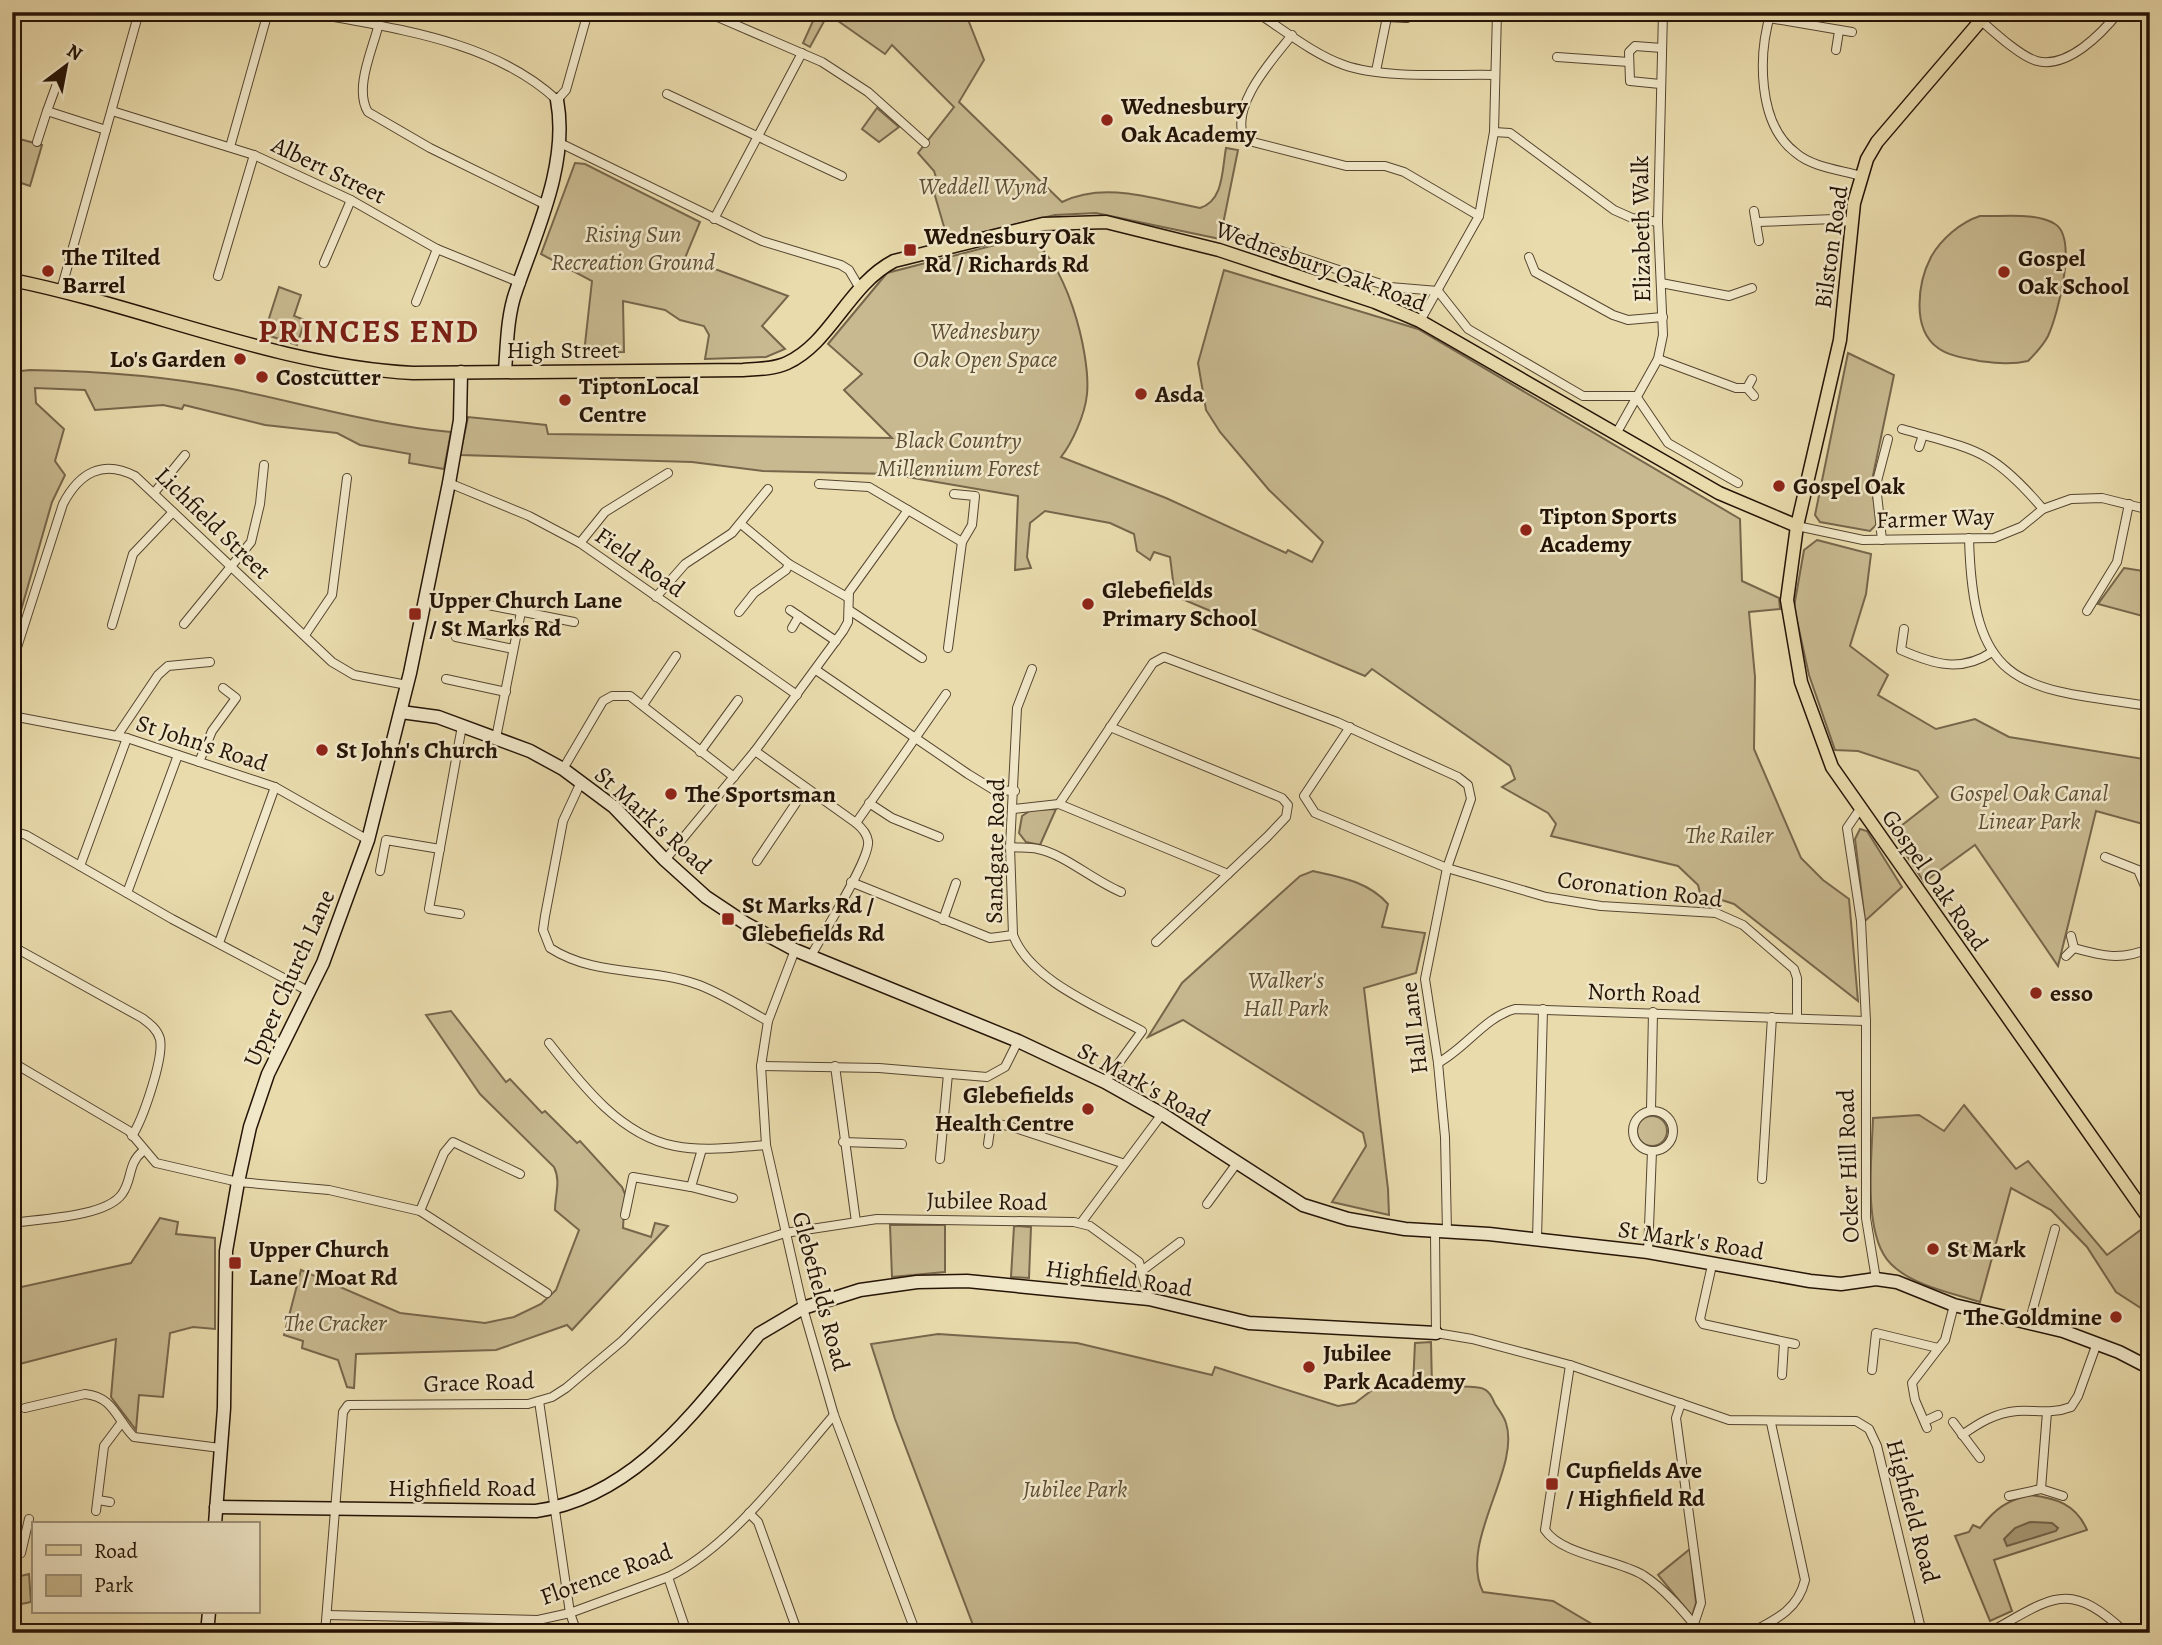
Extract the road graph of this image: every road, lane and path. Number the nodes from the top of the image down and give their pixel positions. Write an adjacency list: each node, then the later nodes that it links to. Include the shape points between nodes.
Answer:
1 (139, 12): 32 (street)
2 (268, 12): 39 (street)
3 (309, 12): 16 (street)
4 (588, 12): 30 (street, via 566,90)
5 (706, 12): 22 (street)
6 (1256, 12): 10 (street)
7 (1497, 12): 26 (street)
8 (1663, 12): 20 (street, Elizabeth Walk)
9 (2119, 12): 12 (street, via 2092,42 2044,62 2029,58)
10 (1266, 15): 19 (street)
11 (1770, 15): 17 (street); 42 (street, via 1764,46 1765,88 1779,135 1806,160)
12 (1980, 15): 42 (main road, Bilston Road, via 1877,142)
13 (1375, 16): 14 (street)
14 (1387, 17): 15 (street); 25 (street)
15 (1407, 18)
16 (379, 27): 30 (street, via 504,62); 44 (street, via 362,90 368,112)
17 (1839, 31): 18 (street); 21 (street)
18 (1852, 32)
19 (1292, 35): 25 (street, via 1345,65); 46 (street, via 1248,95 1243,113 1245,140 1338,164 1385,166 1404,172)
20 (1662, 48): 24 (street, via 1633,47); 28 (street, Elizabeth Walk)
21 (1836, 50)
22 (802, 53): 35 (street); 38 (street, via 868,92)
23 (1557, 57): 24 (street)
24 (1629, 62): 28 (street, via 1630,80)
25 (1376, 71): 26 (street)
26 (1494, 75): 34 (street)
27 (59, 78): 31 (street)
28 (1660, 84): 48 (street, Elizabeth Walk)
29 (667, 94): 35 (street)
30 (557, 100): 37 (street)
31 (47, 111): 33 (street); 36 (street)
32 (112, 111): 33 (street); 39 (street, Albert Street)
33 (106, 130): 63 (street)
34 (1494, 132): 46 (street); 48 (street, via 1510,133 1614,210)
35 (757, 137): 41 (street); 47 (street)
36 (37, 142)
37 (560, 143): 44 (street); 47 (street)
38 (925, 143)
39 (230, 147): 40 (street, Albert Street)
40 (254, 155): 43 (street, Albert Street); 57 (street)
41 (842, 176)
42 (1861, 176): 50 (main road, Bilston Road)
43 (351, 200): 53 (street, Albert Street); 55 (street)
44 (544, 204): 59 (street)
45 (1754, 211): 49 (street)
46 (1479, 216): 64 (street)
47 (714, 219): 61 (street, via 782,249 841,265)
48 (1658, 222): 60 (street, Elizabeth Walk)
49 (1758, 222): 50 (street); 52 (street)
50 (1850, 222): 96 (main road, Bilston Road, via 1840,340)
51 (1227, 233): 64 (street, Wednesbury Oak Road, via 1390,287)
52 (1759, 241)
53 (437, 249): 59 (street, Albert Street); 65 (street)
54 (1529, 257): 66 (street, via 1535,272 1613,315 1628,320)
55 (324, 263)
56 (875, 272): 61 (main road, High Street); 67 (main road, Wednesbury Oak Road, via 894,261 1033,226 1106,222 1219,250)
57 (218, 276)
58 (12, 280): 63 (main road, High Street)
59 (521, 283): 69 (street)
60 (1661, 283): 62 (street, via 1729,296); 66 (street, Elizabeth Walk)
61 (859, 287): 69 (main road, High Street, via 802,353 779,366 712,371)
62 (1752, 288)
63 (61, 290): 70 (main road, High Street, via 346,367)
64 (1438, 290): 67 (street); 73 (street, Wednesbury Oak Road, via 1468,329 1583,396)
65 (416, 302)
66 (1662, 317): 68 (street, Elizabeth Walk)
67 (1420, 321): 76 (main road, Wednesbury Oak Road)
68 (1658, 359): 72 (street); 73 (street, Elizabeth Walk)
69 (505, 371): 70 (main road, High Street)
70 (461, 372): 84 (street, Upper Church Lane, via 460,420)
71 (1752, 379): 72 (street)
72 (1747, 388): 74 (street)
73 (1636, 396): 76 (street, Elizabeth Walk); 85 (street, via 1668,443)
74 (1754, 396)
75 (1902, 429): 77 (street)
76 (1616, 433): 96 (main road, Wednesbury Oak Road, via 1743,506)
77 (1923, 435): 79 (street); 91 (street, via 1972,448 1997,461)
78 (1888, 439): 98 (street, via 1876,485)
79 (1919, 447)
80 (184, 455): 88 (street)
81 (264, 466): 102 (street, via 251,542)
82 (668, 473): 100 (street, via 605,512)
83 (347, 478): 117 (street, via 332,595)
84 (449, 483): 100 (street, Field Road); 130 (street, Upper Church Lane)
85 (1738, 483)
86 (819, 484): 92 (street, via 869,487)
87 (768, 489): 95 (street)
88 (154, 494): 94 (street, Lichfield Street); 126 (street, Lichfield Street, via 135,476 109,468 87,473 72,486)
89 (954, 494): 99 (street, via 975,496 972,525)
90 (2129, 504): 91 (street, Farmer Way, via 2089,497); 93 (street, Farmer Way); 108 (street, via 2117,562)
91 (2043, 509): 97 (street, Farmer Way, via 2005,534)
92 (908, 510): 99 (street); 104 (street)
93 (2150, 510)
94 (173, 512): 102 (street, Lichfield Street); 114 (street, via 133,554)
95 (741, 524): 101 (street); 103 (street, via 685,564)
96 (1797, 526): 98 (street, Farmer Way, via 1848,539); 160 (main road, Gospel Oak Road, via 1787,600 1801,682 1824,749)
97 (1969, 538): 98 (street, Farmer Way); 122 (street, via 1973,605)
98 (1882, 540)
99 (962, 542): 120 (street)
100 (580, 543): 103 (street, Field Road)
101 (789, 564): 104 (street); 110 (street)
102 (233, 566): 113 (street); 117 (street, Lichfield Street)
103 (656, 597): 134 (street, Field Road)
104 (846, 597): 107 (street)
105 (463, 600): 109 (street)
106 (790, 610): 111 (street)
107 (849, 610): 119 (street, via 848,622); 124 (street)
108 (2087, 611)
109 (521, 612): 112 (street); 121 (street)
110 (739, 612)
111 (799, 616): 115 (street); 119 (street)
112 (574, 622)
113 (184, 624)
114 (112, 625)
115 (792, 628)
116 (1904, 629): 122 (street, via 1901,650 1936,663 1975,663)
117 (304, 635): 130 (street, Lichfield Street, via 332,662 354,675)
118 (456, 638): 121 (street)
119 (836, 641): 128 (street)
120 (948, 648)
121 (513, 649): 132 (street)
122 (1992, 652): 137 (street, via 2014,674 2041,688)
123 (676, 656): 136 (street)
124 (922, 658)
125 (210, 662): 143 (street, via 168,666)
126 (12, 663)
127 (1031, 669): 156 (street, Sandgate Road, via 1017,708)
128 (816, 670): 134 (street); 146 (street)
129 (446, 679): 132 (street)
130 (407, 685): 138 (street, Upper Church Lane)
131 (223, 688): 150 (street, via 236,698 212,731)
132 (506, 692): 145 (street)
133 (946, 694): 146 (street)
134 (797, 695): 147 (street)
135 (738, 700): 148 (street)
136 (643, 705): 148 (street); 151 (street, via 630,696 603,701)
137 (2150, 706)
138 (401, 712): 140 (street, St Mark's Road, via 428,714); 164 (street, Upper Church Lane)
139 (12, 716): 143 (street, St John's Road)
140 (462, 726): 145 (street, St Mark's Road); 166 (street)
141 (1110, 727): 142 (street, via 1159,658 1171,657); 158 (street); 174 (street, via 1282,798 1288,805 1286,817)
142 (1350, 727): 171 (street, Hall Lane, via 1468,785 1471,799); 171 (street, Coronation Road, via 1304,796 1308,806 1315,813)
143 (117, 736): 144 (street, St John's Road)
144 (127, 738): 149 (street, St John's Road); 170 (street)
145 (496, 738): 151 (street, St Mark's Road)
146 (912, 739): 156 (street, via 994,790); 157 (street)
147 (755, 751): 152 (street); 155 (street)
148 (700, 752): 152 (street)
149 (178, 755): 150 (street, St John's Road); 178 (street)
150 (199, 762): 154 (street, St John's Road)
151 (563, 769): 153 (street, St Mark's Road)
152 (734, 777): 168 (street)
153 (581, 782): 168 (street, St Mark's Road, via 614,807); 198 (street, via 563,821 545,916 543,930 550,948 590,967 696,984)
154 (275, 787): 164 (street, St John's Road); 186 (street)
155 (806, 788): 161 (street); 169 (street)
156 (1015, 791): 159 (street, Sandgate Road)
157 (869, 803): 161 (street); 163 (street)
158 (1059, 804): 159 (street); 174 (street)
159 (1014, 809): 165 (street, Sandgate Road)
160 (1860, 809): 199 (street, Ocker Hill Road, via 1847,828 1861,921); 229 (main road, Gospel Oak Road)
161 (856, 823): 176 (street, via 869,840)
162 (12, 831): 170 (street)
163 (939, 837)
164 (368, 840): 193 (street, Upper Church Lane)
165 (1010, 847): 179 (street, via 1039,849 1060,857); 183 (street, Sandgate Road)
166 (440, 849): 173 (street, via 386,840); 181 (street, via 429,909)
167 (2105, 857): 175 (street, via 2129,865)
168 (665, 860): 190 (street, St Mark's Road, via 706,897)
169 (757, 861)
170 (80, 866): 178 (street)
171 (1447, 868): 197 (street, Coronation Road, via 1571,902 1704,911 1730,918 1794,969); 203 (street, Hall Lane, via 1425,971)
172 (2150, 869): 175 (street)
173 (380, 871)
174 (1228, 874): 185 (street)
175 (2141, 875): 180 (street)
176 (851, 882): 182 (street); 191 (street)
177 (956, 883): 182 (street)
178 (127, 892): 186 (street)
179 (1121, 892)
180 (2150, 898)
181 (460, 914)
182 (943, 920): 183 (street, via 990,938)
183 (1013, 935): 207 (street, Sandgate Road, via 1017,948 1040,972 1142,1031)
184 (2071, 936): 188 (street)
185 (1156, 942)
186 (219, 943): 193 (street)
187 (12, 946): 210 (street, via 142,1018 156,1031 161,1047 141,1122)
188 (2074, 948): 189 (street, via 2111,958); 192 (street)
189 (2150, 948)
190 (795, 950): 191 (street, St Mark's Road); 198 (street, Glebefields Road)
191 (811, 956): 200 (street, St Mark's Road)
192 (2066, 956)
193 (310, 992): 223 (street, Upper Church Lane, via 268,1074)
194 (1543, 1009): 195 (street, North Road); 203 (street, North Road, via 1502,1013 1461,1050); 236 (street)
195 (1653, 1012): 196 (street, North Road); 208 (street)
196 (1772, 1017): 197 (street, North Road); 222 (street)
197 (1797, 1017): 199 (street, North Road)
198 (768, 1021): 204 (street, Glebefields Road)
199 (1866, 1021): 241 (street, Ocker Hill Road, via 1866,1207)
200 (1018, 1041): 206 (street, via 1005,1067 993,1075); 207 (street, St Mark's Road)
201 (549, 1043): 215 (street, via 581,1085 643,1134 673,1146)
202 (12, 1062): 210 (street)
203 (1438, 1063): 234 (street, Hall Lane, via 1444,1137)
204 (761, 1066): 205 (street); 214 (street, Glebefields Road)
205 (835, 1066): 206 (street); 211 (street)
206 (948, 1074): 218 (street)
207 (1105, 1082): 209 (street, St Mark's Road)
208 (1651, 1110): 217 (street, via 1634,1121 1632,1131 1642,1149); 217 (street, via 1667,1116 1673,1130 1667,1145)
209 (1162, 1114): 219 (street, St Mark's Road); 220 (street)
210 (132, 1136): 216 (street)
211 (844, 1142): 212 (street); 230 (street)
212 (902, 1144)
213 (988, 1144): 220 (street, via 991,1123)
214 (766, 1145): 215 (street); 235 (street, Glebefields Road)
215 (702, 1149): 224 (street)
216 (143, 1151): 223 (street, via 167,1168); 231 (street, via 131,1164 125,1191 108,1208)
217 (1652, 1152): 238 (street)
218 (940, 1159)
219 (1237, 1163): 226 (street); 234 (street, St Mark's Road, via 1303,1205 1348,1219)
220 (1122, 1164): 232 (street)
221 (520, 1174): 227 (street, via 453,1142)
222 (1762, 1179)
223 (238, 1182): 227 (street, via 328,1190); 266 (street, Upper Church Lane, via 226,1251)
224 (691, 1187): 225 (street); 228 (street, via 633,1177)
225 (733, 1198)
226 (1207, 1204)
227 (420, 1211): 242 (street)
228 (625, 1215)
229 (2150, 1220)
230 (856, 1222): 232 (street, Jubilee Road); 235 (street, Jubilee Road)
231 (12, 1223)
232 (1081, 1223): 240 (street, Jubilee Road, via 1139,1262)
233 (2055, 1229): 246 (street)
234 (1441, 1232): 236 (street, St Mark's Road); 247 (street, Hall Lane)
235 (785, 1233): 245 (street, Glebefields Road); 256 (street, Grace Road, via 704,1259 622,1341 566,1388)
236 (1537, 1239): 238 (street, St Mark's Road)
237 (1180, 1242): 240 (street)
238 (1647, 1252): 239 (street, St Mark's Road)
239 (1712, 1265): 241 (street, St Mark's Road, via 1840,1284); 248 (street, via 1700,1319 1703,1324)
240 (1143, 1270): 243 (street)
241 (1876, 1279): 244 (street, via 1897,1282)
242 (547, 1293)
243 (1149, 1298): 245 (street, Highfield Road, via 967,1281 917,1282 860,1290); 247 (street, Highfield Road, via 1249,1323)
244 (1954, 1305): 246 (street); 251 (street, via 1945,1340)
245 (803, 1308): 260 (street, Glebefields Road); 274 (street, Highfield Road, via 759,1334 653,1455 608,1485)
246 (2029, 1323): 249 (street)
247 (1436, 1333): 252 (street, Highfield Road)
248 (1784, 1342): 250 (street); 255 (street)
249 (2097, 1343): 253 (street); 259 (street, via 2075,1403)
250 (1795, 1344)
251 (1938, 1348): 254 (street, via 1876,1333); 261 (street, via 1912,1383 1926,1425)
252 (1570, 1365): 257 (street, Highfield Road); 286 (street, via 1545,1530 1560,1543 1654,1582)
253 (2150, 1368)
254 (1872, 1370)
255 (1782, 1375)
256 (540, 1401): 274 (street); 275 (street, Grace Road, via 348,1405 343,1412)
257 (1681, 1403): 264 (street, Highfield Road, via 1729,1420); 286 (street, via 1676,1418 1701,1603)
258 (25, 1408): 262 (street, via 85,1394 105,1399)
259 (2048, 1412): 265 (street, via 2001,1414); 268 (street)
260 (834, 1415): 277 (street, Florence Road); 292 (street, Glebefields Road)
261 (1938, 1415)
262 (122, 1422): 266 (street, via 134,1437 144,1440); 271 (street, via 104,1446)
263 (1953, 1422): 265 (street)
264 (1771, 1423): 294 (street, via 1805,1580 1789,1610); 295 (street, Highfield Road, via 1856,1421 1868,1429 1877,1446)
265 (1962, 1435): 267 (street)
266 (220, 1448): 273 (street, Upper Church Lane)
267 (1980, 1458)
268 (2041, 1489): 269 (street); 270 (street)
269 (2009, 1496)
270 (2063, 1496)
271 (98, 1500): 272 (street); 276 (street)
272 (110, 1502)
273 (216, 1507): 275 (street, Highfield Road); 279 (street, Upper Church Lane)
274 (554, 1507): 275 (street, Highfield Road, via 536,1511); 283 (street)
275 (336, 1508): 285 (street)
276 (96, 1511)
277 (749, 1513): 282 (street, Florence Road, via 683,1570); 291 (street, via 758,1522)
278 (29, 1519): 280 (street)
279 (215, 1522)
280 (18, 1536): 281 (street)
281 (21, 1553)
282 (668, 1577): 283 (street, Florence Road); 290 (street)
283 (570, 1613): 285 (street, Florence Road, via 538,1620); 289 (street)
284 (209, 1614): 287 (street)
285 (327, 1615): 288 (street)
286 (1694, 1624): 293 (street)
287 (207, 1633)
288 (325, 1633)
289 (577, 1633)
290 (687, 1633)
291 (797, 1633)
292 (916, 1633)
293 (1701, 1633)
294 (1750, 1633)
295 (1922, 1633)
296 (1988, 1633): 297 (street, via 2045,1603 2065,1598 2094,1605)
297 (2126, 1633)

